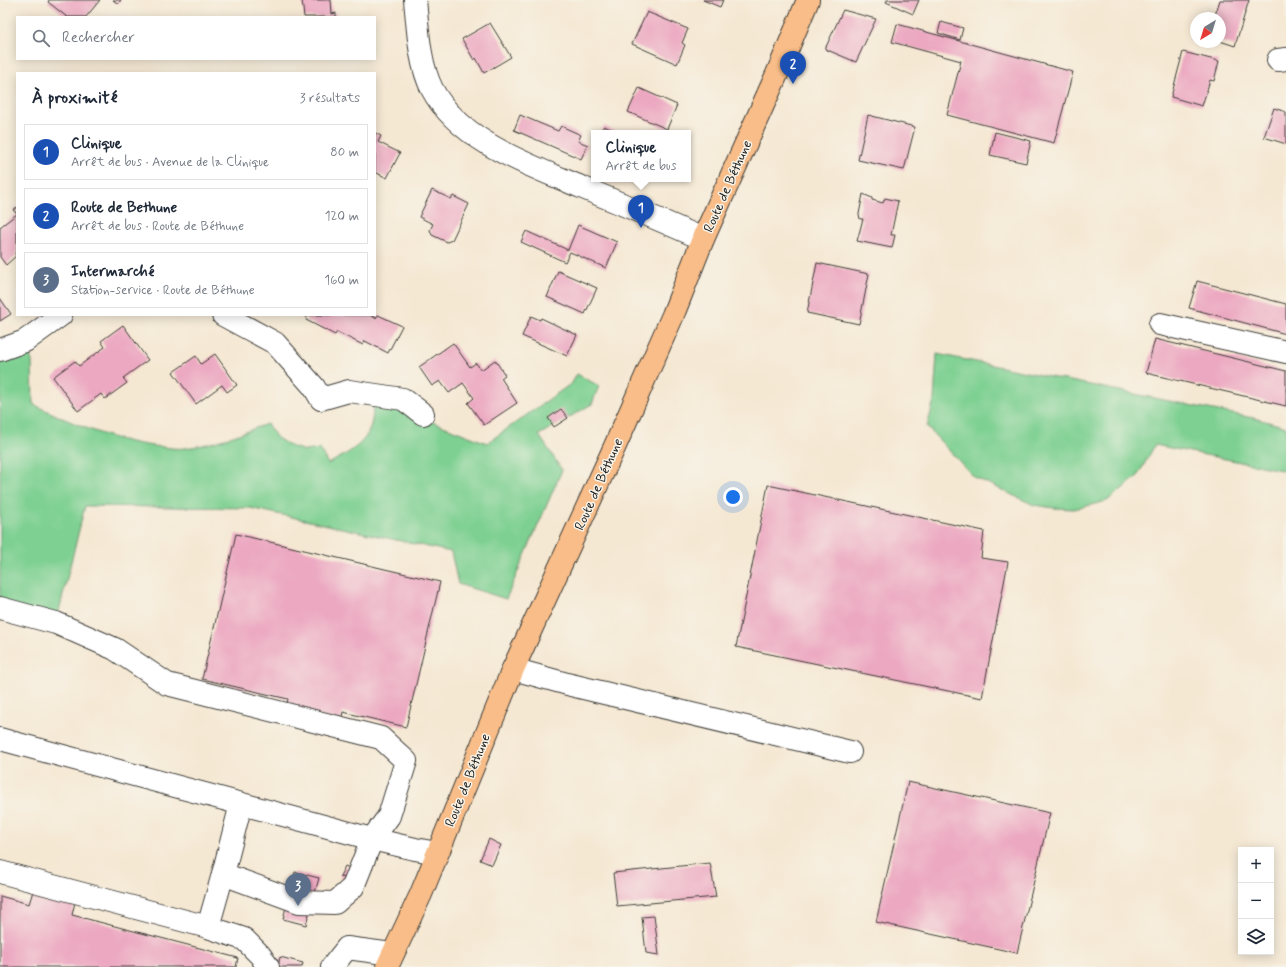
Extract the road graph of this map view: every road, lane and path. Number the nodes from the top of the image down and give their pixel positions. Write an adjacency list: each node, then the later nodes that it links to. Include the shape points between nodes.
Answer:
1 (415, 0): 3 (street, via 423,63 432,88 448,113 466,129 488,144 539,168)
2 (808, 0): 3 (main road, Route de Béthune)
3 (703, 239): 11 (main road, Route de Béthune, via 673,315)
4 (60, 316): 7 (street, via 25,341)
5 (225, 316): 9 (street, via 275,343 314,387 321,399 349,391 403,399)
6 (1160, 324): 8 (street)
7 (0, 350)
8 (1286, 352)
9 (423, 414)
10 (0, 608): 15 (street, via 56,623 108,646 167,684 381,738 406,761 389,816)
11 (513, 669): 13 (street); 16 (main road, Route de Béthune)
12 (0, 739): 14 (street)
13 (850, 752)
14 (241, 804): 15 (street); 18 (street)
15 (372, 839): 16 (street); 18 (street, via 353,887 335,902 299,902)
16 (437, 853): 20 (main road, Route de Béthune, via 421,894)
17 (0, 872): 19 (street)
18 (223, 874): 19 (street)
19 (208, 926): 21 (street, via 244,939 260,954)
20 (389, 961): 22 (street, via 346,948)
21 (268, 967)
22 (332, 967)

